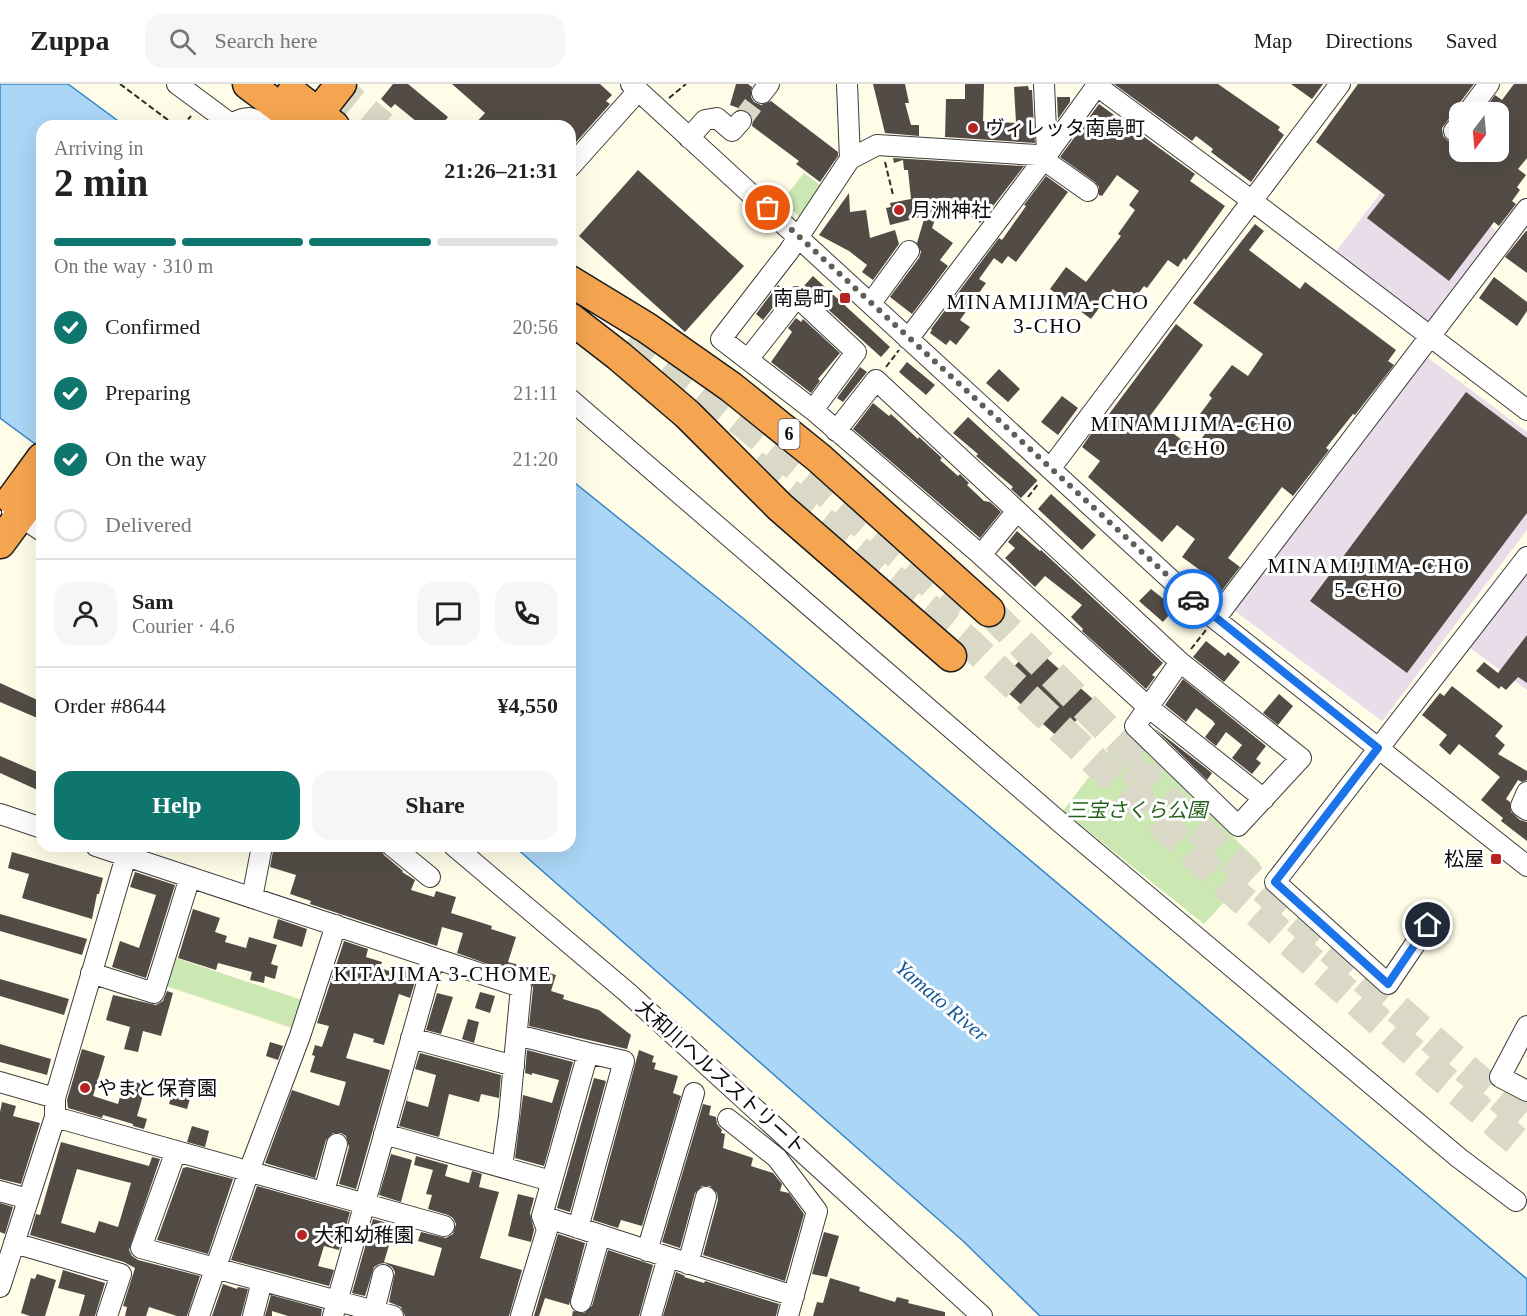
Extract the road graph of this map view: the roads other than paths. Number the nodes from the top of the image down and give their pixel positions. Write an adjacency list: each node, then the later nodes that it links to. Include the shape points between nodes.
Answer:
1 (177, 84): 12 (street)
2 (248, 84): 11 (highway)
3 (341, 84): 11 (highway)
4 (847, 84): 17 (street)
5 (1044, 84): 16 (street)
6 (1340, 84): 20 (street)
7 (1097, 85): 16 (street); 20 (street)
8 (1496, 86): 10 (street)
9 (635, 87): 15 (street); 18 (street)
10 (1479, 102)
11 (301, 113): 13 (street)
12 (226, 120)
13 (239, 120)
14 (741, 121): 15 (street, via 732,131 717,118 705,120)
15 (689, 138): 22 (street)
16 (1045, 156): 17 (street, via 880,145); 19 (street); 28 (street)
17 (850, 159): 22 (street)
18 (576, 160)
19 (1088, 191)
20 (1251, 200): 27 (street); 34 (street)
21 (1527, 209): 27 (street)
22 (799, 237): 25 (street); 29 (street, via 721,339)
23 (909, 251): 25 (street)
24 (576, 285): 41 (highway, 6, via 731,387 819,458)
25 (871, 303): 28 (street)
26 (576, 323): 43 (highway, via 687,414 780,507)
27 (1430, 338): 32 (street); 42 (street)
28 (908, 339): 34 (street)
29 (749, 358): 31 (street); 31 (street, via 797,297 856,352)
30 (576, 404): 85 (street, via 1062,824 1459,1158)
31 (813, 410): 33 (street)
32 (1527, 410)
33 (836, 430): 37 (street, via 876,380); 39 (street)
34 (1050, 469): 42 (street)
35 (36, 471): 36 (highway)
36 (19, 507): 38 (highway)
37 (1017, 511): 39 (street); 44 (street)
38 (0, 543)
39 (981, 555): 45 (street)
40 (1527, 557): 46 (street)
41 (989, 611)
42 (1215, 619): 46 (street)
43 (951, 656)
44 (1180, 662): 45 (street); 48 (street, via 1301,758)
45 (1149, 706): 48 (street); 48 (street, via 1135,726 1238,826)
46 (1378, 748): 57 (street); 62 (street, via 1275,882 1388,984)
47 (1527, 792): 49 (street, via 1521,806)
48 (1264, 800)
49 (1527, 810)
50 (0, 814): 51 (street)
51 (36, 826)
52 (127, 852): 64 (street)
53 (129, 852): 58 (street)
54 (261, 852): 60 (street)
55 (399, 852): 59 (street)
56 (461, 852): 109 (street, 大和川ヘルスストリート, via 628,993)
57 (1527, 866)
58 (190, 877): 60 (street); 64 (street, via 154,993)
59 (430, 877)
60 (252, 898): 61 (street)
61 (336, 925): 63 (street); 79 (street, via 300,1036)
62 (1428, 925)
63 (434, 958): 66 (street, via 521,987); 67 (street)
64 (91, 973): 73 (street)
65 (1527, 1026): 71 (street, via 1500,1077)
66 (516, 1035): 68 (street); 69 (street)
67 (411, 1038): 69 (street); 75 (street)
68 (588, 1053): 80 (street); 89 (street, via 624,1061)
69 (514, 1066): 78 (street)
70 (0, 1082): 73 (street)
71 (1527, 1091)
72 (694, 1093): 92 (street)
73 (55, 1108): 77 (street); 84 (street)
74 (728, 1119): 99 (street, via 777,1158 817,1211)
75 (384, 1134): 78 (street); 86 (street)
76 (338, 1144): 82 (street)
77 (176, 1151): 79 (street); 95 (street, via 141,1248)
78 (502, 1167): 80 (street)
79 (249, 1171): 82 (street); 95 (street)
80 (552, 1181): 87 (street)
81 (0, 1191): 84 (street)
82 (324, 1192): 86 (street)
83 (706, 1197): 94 (street)
84 (28, 1199): 91 (street)
85 (1516, 1201)
86 (363, 1203): 88 (street); 101 (street)
87 (542, 1216): 89 (street); 106 (street, via 547,1230)
88 (444, 1226)
89 (578, 1228): 90 (street)
90 (600, 1235): 92 (street); 100 (street)
91 (14, 1243): 98 (street); 103 (street, via 121,1274)
92 (647, 1251): 93 (street)
93 (668, 1257): 94 (street); 107 (street)
94 (688, 1264): 99 (street)
95 (216, 1269): 97 (street); 104 (street)
96 (383, 1275): 102 (street)
97 (262, 1281): 101 (street); 105 (street)
98 (0, 1287)
99 (794, 1296): 108 (street)
100 (580, 1302)
101 (335, 1308): 102 (street)
102 (383, 1313)
103 (107, 1316)
104 (199, 1316)
105 (253, 1316)
106 (521, 1316)
107 (651, 1316)
108 (788, 1316)
109 (982, 1316)

